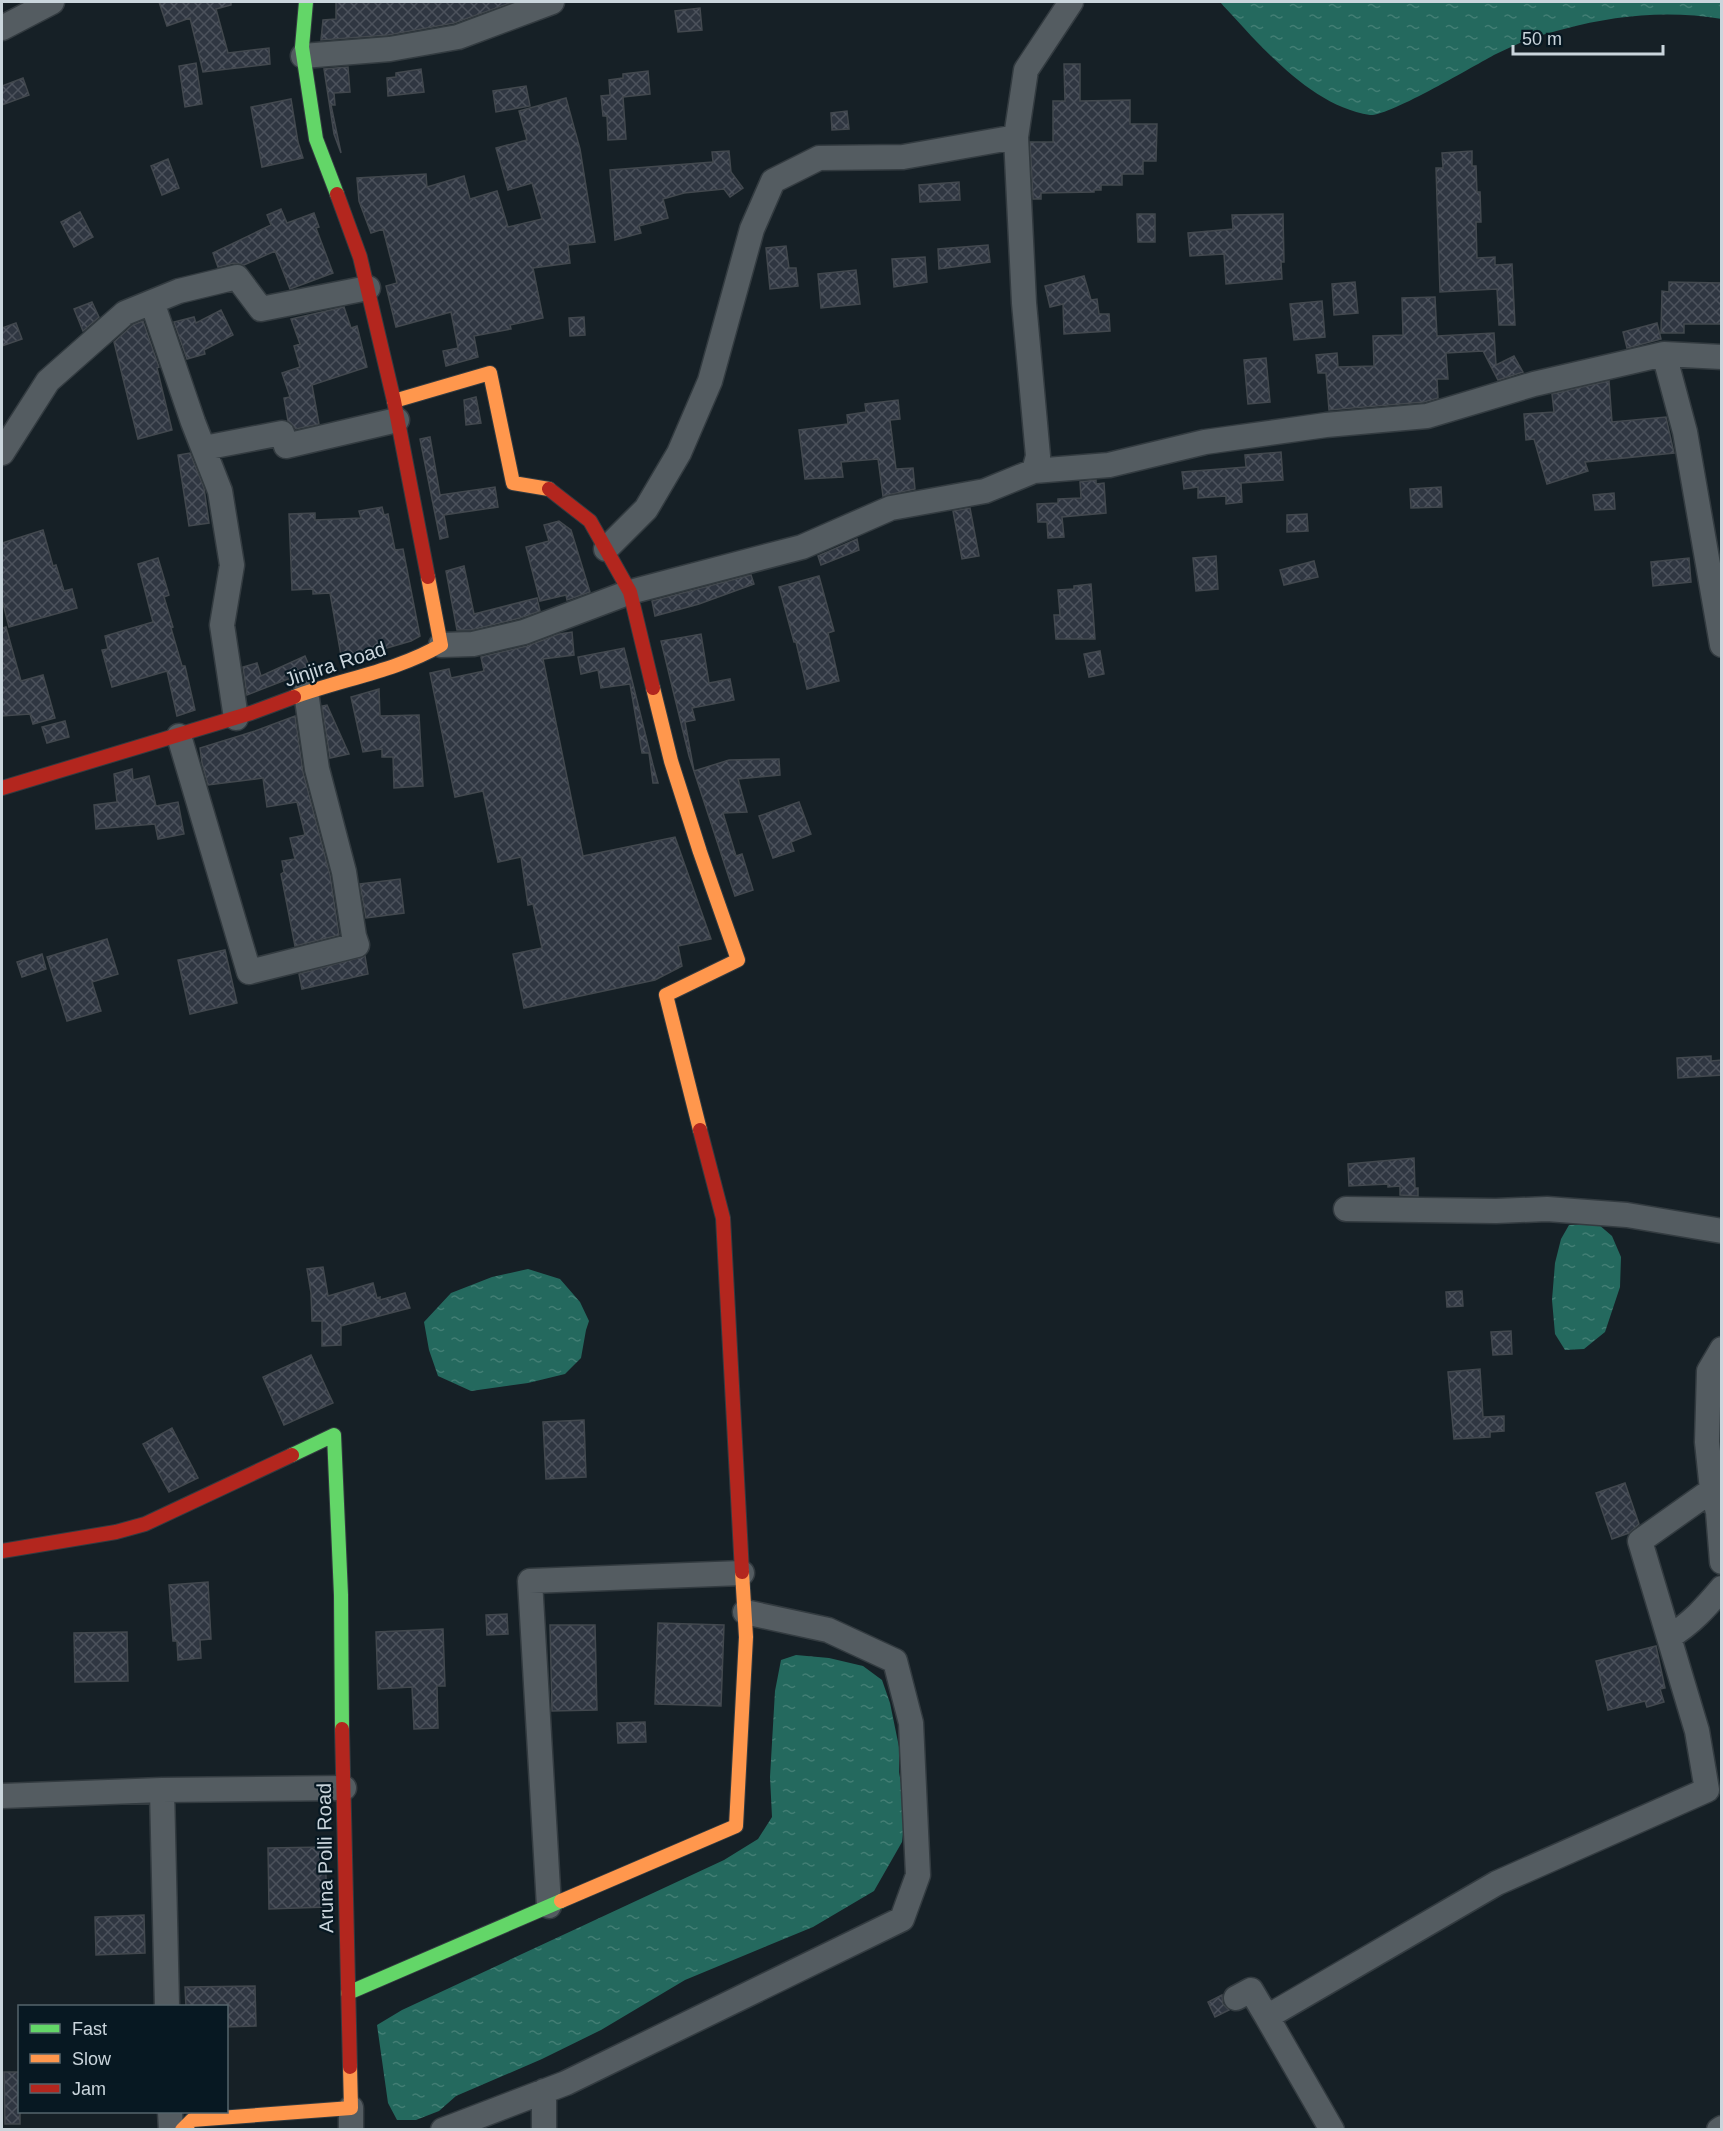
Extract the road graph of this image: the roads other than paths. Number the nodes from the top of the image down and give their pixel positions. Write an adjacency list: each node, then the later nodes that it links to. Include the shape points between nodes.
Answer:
1 (52, 2): 5 (street)
2 (306, 2): 6 (street)
3 (552, 2): 6 (street, via 458,37 390,49)
4 (1071, 2): 7 (street, via 1026,70)
5 (2, 28)
6 (303, 56): 8 (street, via 316,139)
7 (1016, 137): 15 (street, via 1024,303 1038,456); 16 (street, via 903,157 819,158 773,181 752,229 710,381 679,453 646,508)
8 (368, 288): 9 (street, via 261,309 237,277); 12 (street)
9 (152, 302): 13 (street); 14 (street, via 125,313 48,381)
10 (1664, 354): 11 (street); 15 (street, via 1534,384 1426,416 1205,442 1109,465); 19 (street, via 1685,432)
11 (1722, 357)
12 (395, 410): 13 (street, via 286,446 282,433); 16 (street, via 490,373 513,483 549,489 590,521); 18 (street)
13 (204, 448): 21 (street, via 220,491 232,565 222,626)
14 (2, 453)
15 (1035, 471): 17 (street, via 986,491 891,508 802,547)
16 (606, 549): 17 (street)
17 (630, 592): 18 (street, via 524,632 472,644); 30 (street, via 672,761 738,960 666,995 723,1218)
18 (441, 645): 20 (street, Jinjira Road, via 419,658)
19 (1722, 645)
20 (306, 692): 21 (street, Jinjira Road); 22 (street, via 317,769 344,872 357,945 249,972)
21 (236, 718): 22 (street, Jinjira Road)
22 (178, 736): 23 (street, Jinjira Road)
23 (2, 788)
24 (1346, 1209): 25 (street, via 1547,1209 1627,1215)
25 (1722, 1231)
26 (1722, 1349): 27 (street, via 1709,1371 1707,1442)
27 (1717, 1499): 29 (street); 33 (street, via 1640,1541)
28 (2, 1551): 34 (street, Aruna Polli Road, via 145,1524 334,1435)
29 (1722, 1562)
30 (742, 1573): 32 (street); 37 (street, via 530,1581)
31 (1722, 1588): 33 (street, via 1703,1611)
32 (745, 1612): 37 (street, via 735,1826); 42 (street, via 828,1630 896,1661 910,1723 918,1875 902,1919)
33 (1669, 1637): 41 (street, via 1697,1731 1707,1790 1497,1883)
34 (344, 1788): 35 (street); 38 (street, Aruna Polli Road)
35 (162, 1790): 36 (street); 40 (street)
36 (2, 1796)
37 (549, 1906): 38 (street)
38 (348, 1993): 44 (street, Aruna Polli Road)
39 (1236, 1998): 41 (street, via 1251,1990)
40 (168, 2005)
41 (1267, 2017): 49 (street)
42 (544, 2091): 47 (street); 48 (street)
43 (170, 2113): 45 (street)
44 (351, 2119): 46 (street, Aruna Polli Road, via 192,2120)
45 (171, 2130)
46 (182, 2130)
47 (443, 2130)
48 (544, 2130)
49 (1332, 2130)

